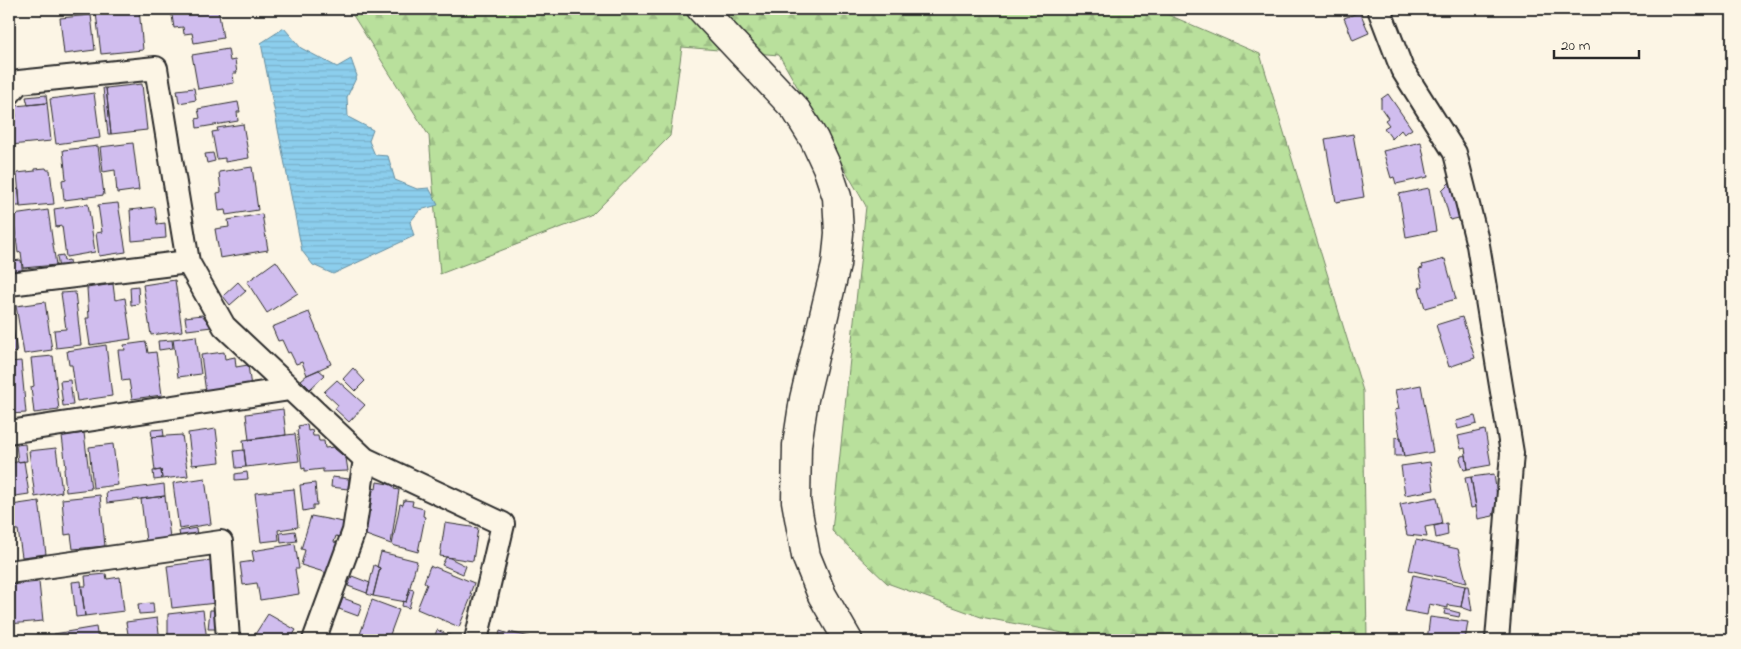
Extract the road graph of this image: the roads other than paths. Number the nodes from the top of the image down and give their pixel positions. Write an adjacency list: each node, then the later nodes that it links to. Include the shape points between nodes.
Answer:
1 (701, 9): 13 (street, via 796,110 824,160 837,197 839,233 836,264 804,399 797,445 796,501 806,556 822,595)
2 (1379, 9): 14 (street, via 1402,69 1454,152 1478,245 1512,453)
3 (9, 94): 4 (street, via 19,82 156,68)
4 (188, 262): 5 (street); 6 (street, via 224,326)
5 (9, 284)
6 (290, 389): 7 (street); 8 (street)
7 (9, 432)
8 (365, 459): 11 (street, via 354,531); 12 (street, via 503,524)
9 (9, 572): 10 (street, via 221,542)
10 (226, 640)
11 (314, 640)
12 (476, 640)
13 (848, 640)
14 (1497, 640)

